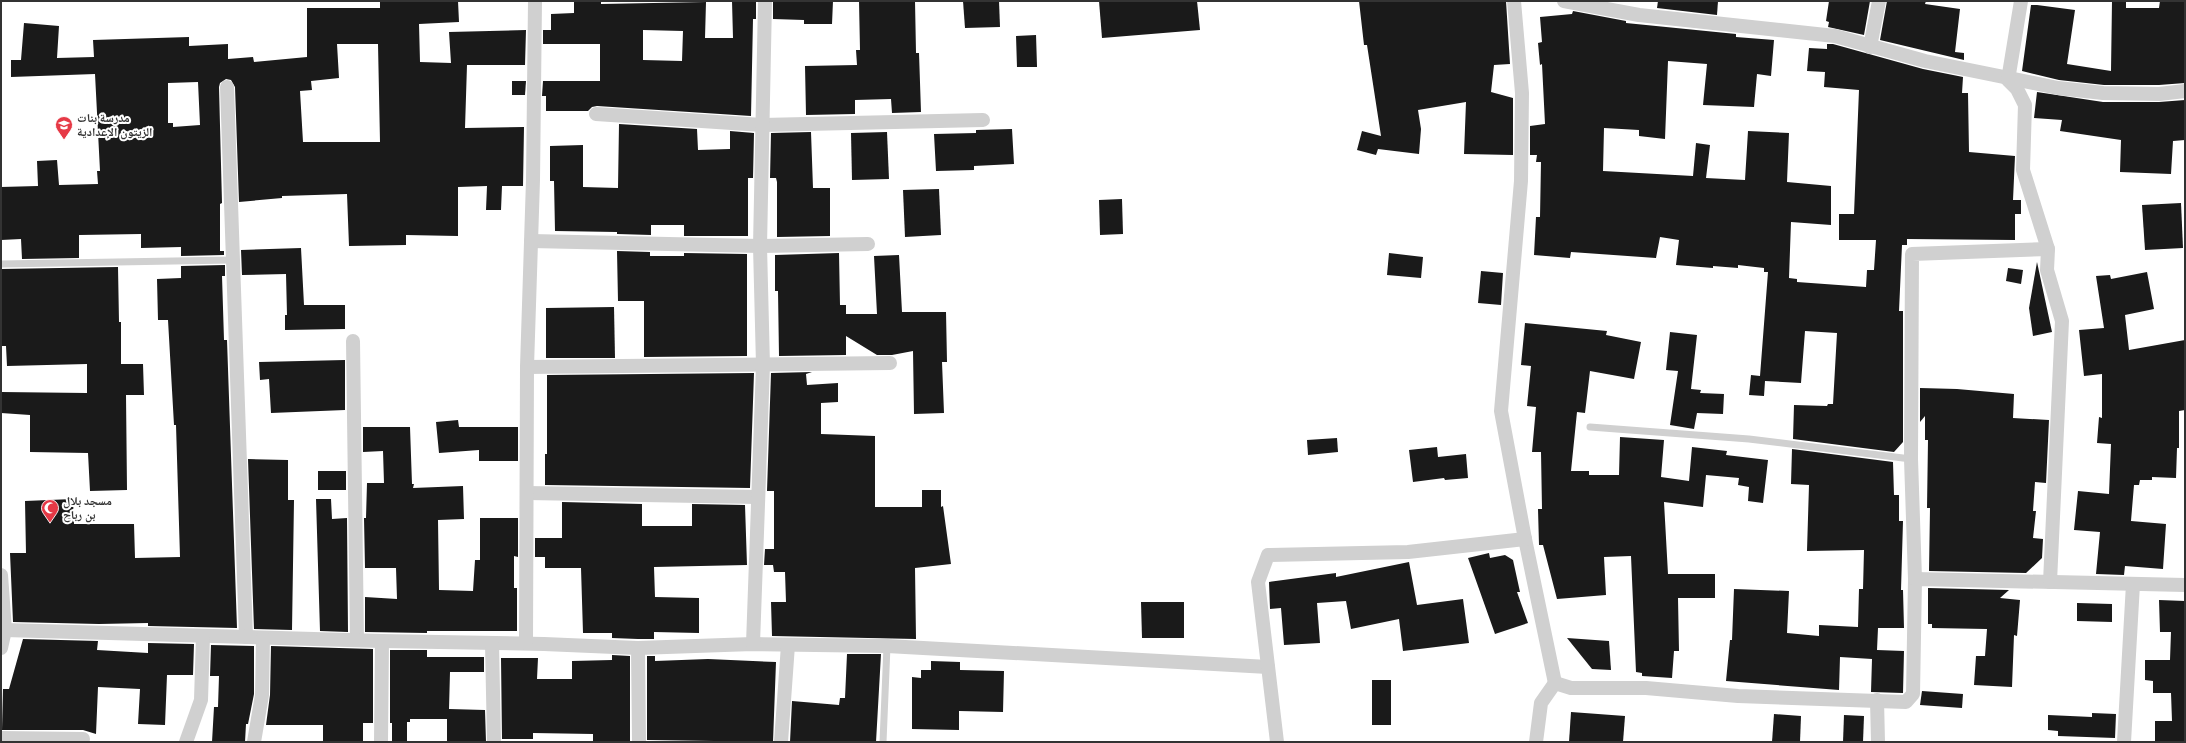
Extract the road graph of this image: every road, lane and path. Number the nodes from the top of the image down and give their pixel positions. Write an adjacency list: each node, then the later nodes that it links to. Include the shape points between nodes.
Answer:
1 (535, 1): 14 (street)
2 (765, 1): 13 (street, via 766,45)
3 (1514, 1): 28 (street, via 1522,93 1521,181 1501,411)
4 (1564, 1): 7 (street, via 1639,15 1835,36)
5 (1879, 1): 7 (street)
6 (2021, 1): 8 (street)
7 (1870, 47): 8 (street)
8 (2008, 80): 10 (street, via 2103,93 2159,94); 17 (street, via 2017,89 2025,105 2023,170)
9 (227, 88): 18 (street)
10 (2185, 91)
11 (596, 114): 13 (street)
12 (983, 120): 13 (street)
13 (762, 125): 16 (street)
14 (531, 241): 16 (street); 23 (street)
15 (868, 244): 16 (street)
16 (760, 246): 22 (street)
17 (2048, 248): 25 (street, via 1912,254); 31 (street, via 2047,270 2062,321)
18 (232, 260): 19 (lane); 36 (street)
19 (1, 264)
20 (353, 341): 38 (street)
21 (890, 363): 22 (street)
22 (763, 365): 23 (street); 27 (street)
23 (527, 367): 26 (street)
24 (1590, 428): 25 (lane, via 1749,439)
25 (1911, 459): 30 (street)
26 (527, 493): 27 (street); 41 (street)
27 (758, 497): 42 (street)
28 (1525, 539): 47 (street, via 1408,552 1268,555 1258,582); 48 (street)
29 (1, 575): 34 (street)
30 (1915, 578): 31 (street); 49 (street, via 1913,694 1906,702)
31 (2050, 582): 32 (street)
32 (2133, 584): 33 (street); 62 (street)
33 (2185, 585)
34 (5, 630): 35 (street); 45 (street)
35 (203, 636): 36 (street); 52 (street, via 201,700)
36 (246, 637): 37 (street)
37 (263, 638): 38 (street); 53 (street, via 262,695)
38 (357, 640): 39 (street)
39 (382, 641): 40 (street); 54 (street)
40 (492, 643): 41 (street); 55 (street)
41 (526, 643): 46 (street)
42 (753, 644): 43 (street); 46 (street)
43 (788, 645): 44 (street); 57 (street)
44 (886, 646): 47 (street); 58 (lane)
45 (1, 648)
46 (638, 648): 56 (street)
47 (1268, 667): 59 (street)
48 (1556, 683): 49 (street, via 1571,688 1646,688 1738,696); 60 (street, via 1541,703)
49 (1877, 700): 61 (street)
50 (1, 738): 51 (street)
51 (83, 739)
52 (186, 742)
53 (254, 742)
54 (381, 742)
55 (494, 742)
56 (639, 742)
57 (781, 742)
58 (883, 742)
59 (1276, 742)
60 (1536, 742)
61 (1878, 742)
62 (2124, 742)

